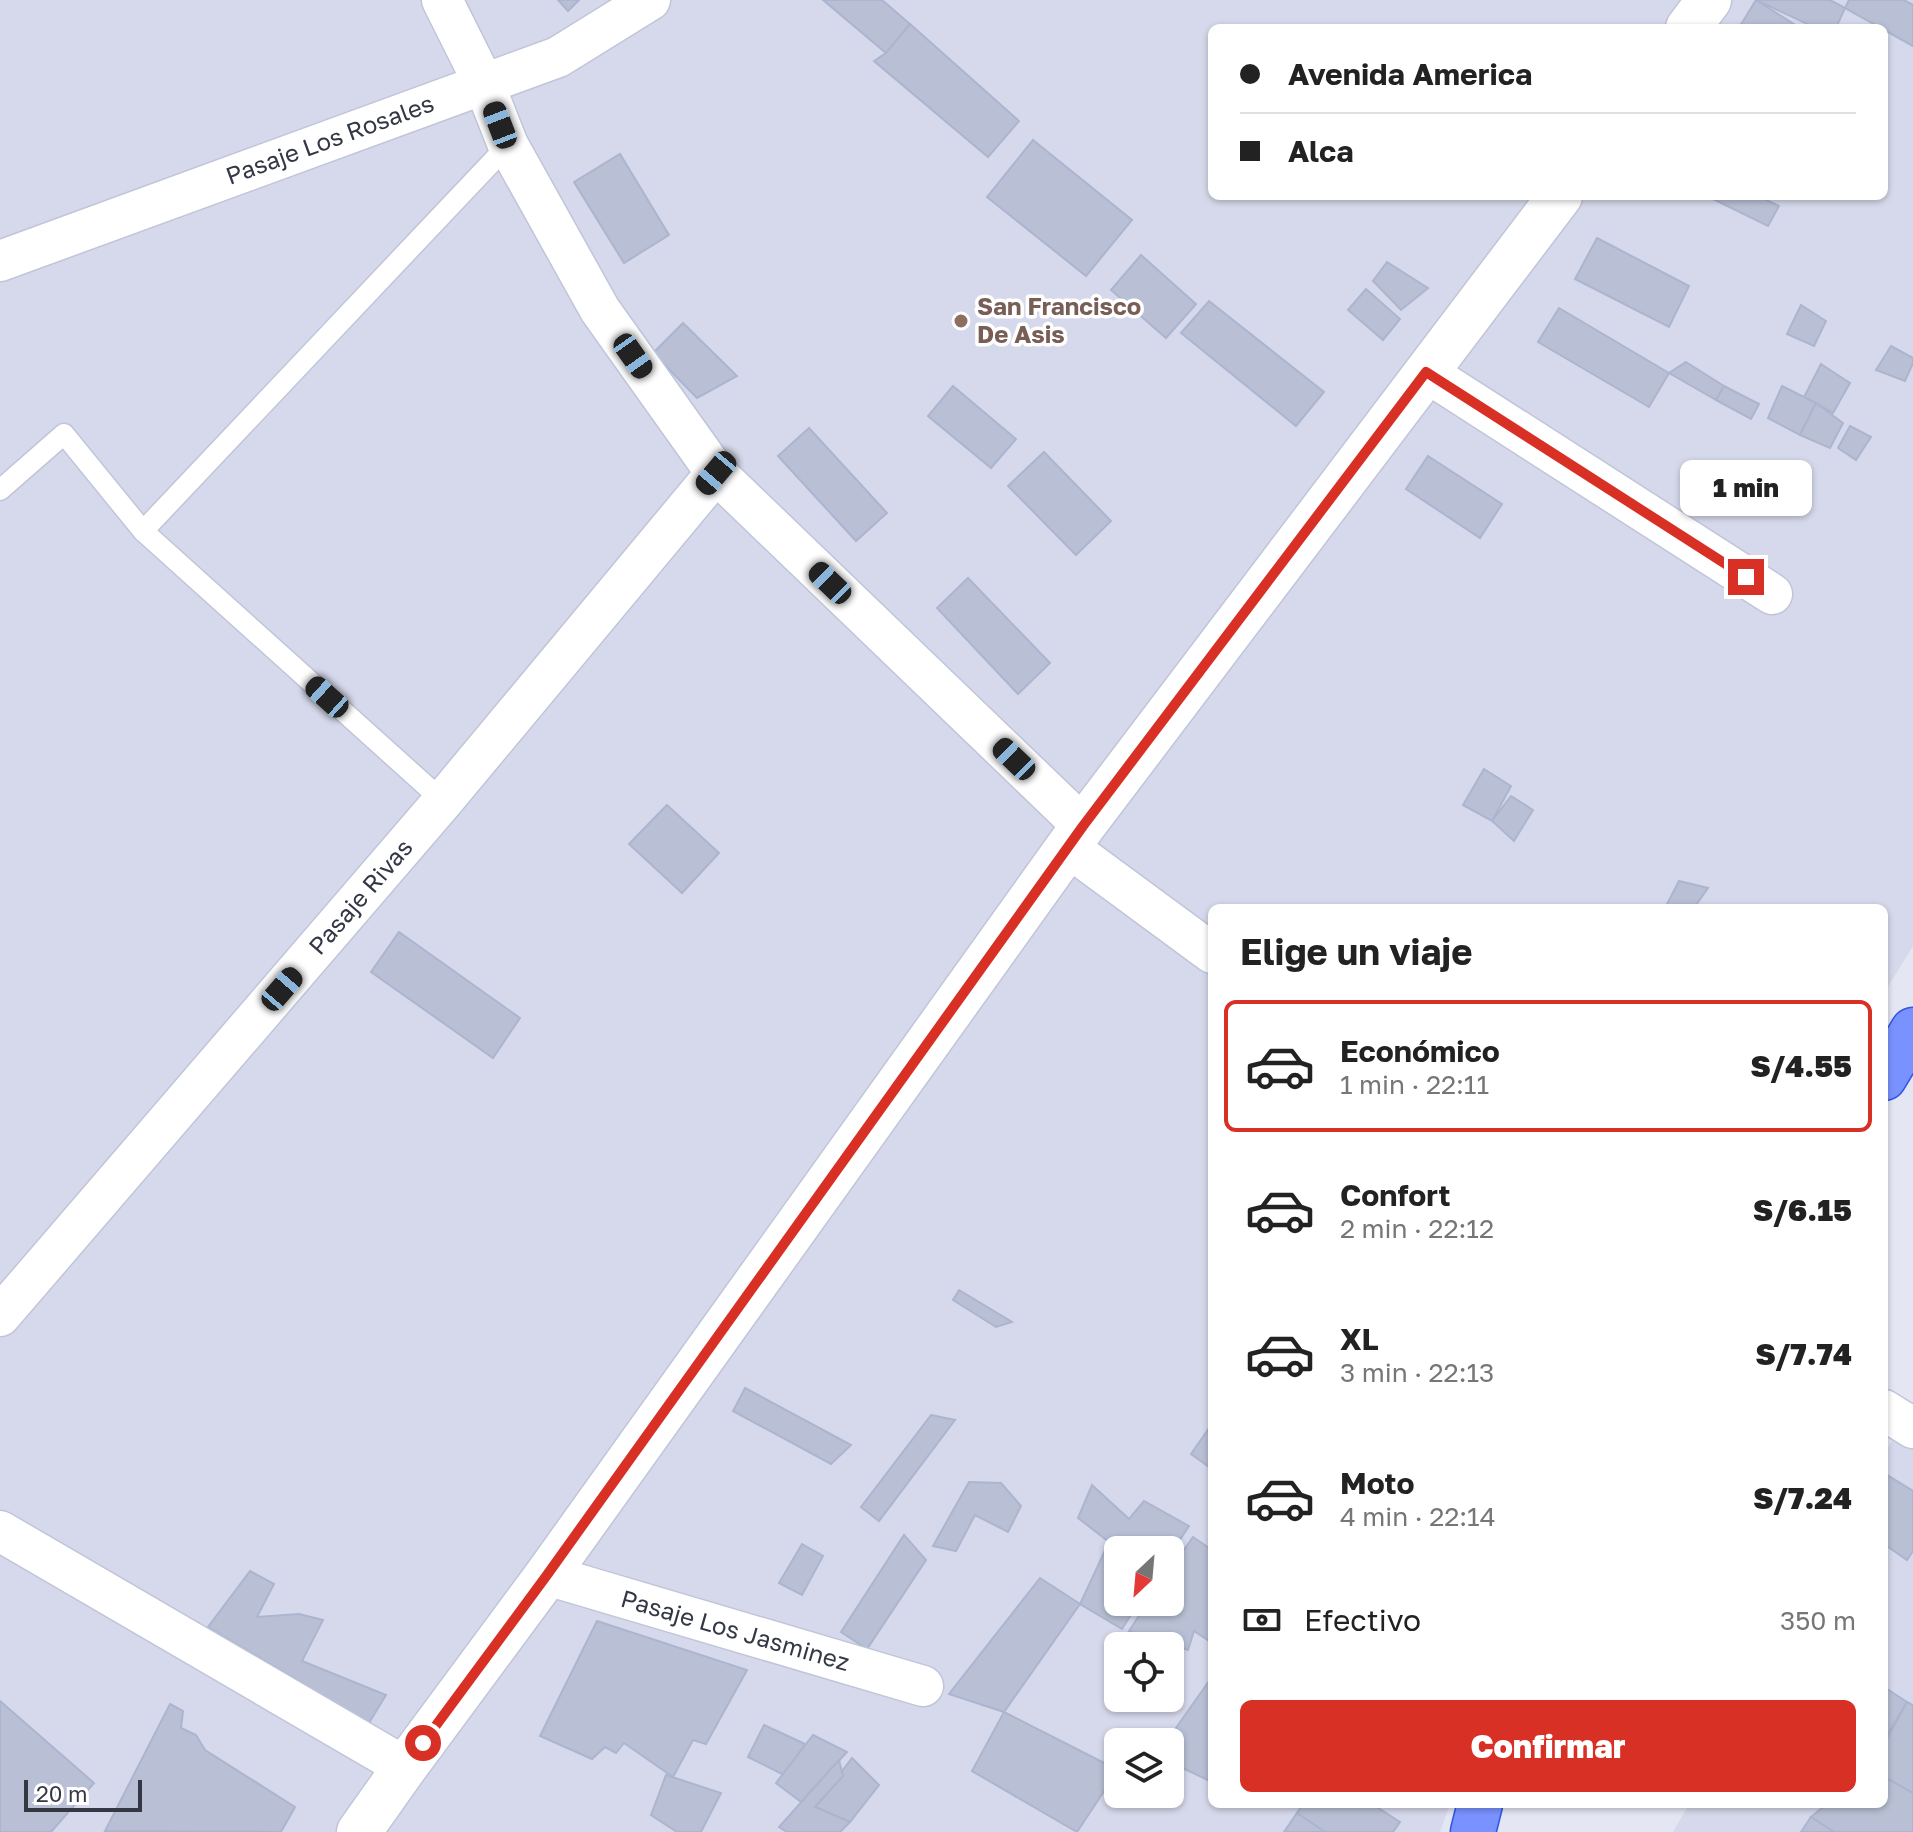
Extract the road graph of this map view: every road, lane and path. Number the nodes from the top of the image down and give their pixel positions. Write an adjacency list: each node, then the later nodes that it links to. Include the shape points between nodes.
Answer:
1 (442, 0): 5 (street)
2 (650, 0): 5 (street, Pasaje Los Rosales, via 558,57)
3 (1709, 0): 4 (street)
4 (1691, 24)
5 (484, 84): 6 (street); 8 (street, Pasaje Los Rosales)
6 (508, 145): 10 (street, via 600,310); 12 (lane)
7 (1557, 200): 9 (street)
8 (0, 261)
9 (1426, 372): 13 (street); 15 (street)
10 (716, 473): 14 (street, Pasaje Rivas); 15 (street)
11 (0, 490): 12 (lane, via 64,434)
12 (143, 531): 14 (lane)
13 (1772, 594)
14 (443, 801): 19 (street, Pasaje Rivas)
15 (1075, 836): 16 (street); 21 (street)
16 (1208, 950)
17 (1913, 1030): 18 (highway)
18 (1888, 1071)
19 (0, 1316)
20 (0, 1531): 23 (street)
21 (547, 1575): 22 (street, Pasaje Los Jasminez); 23 (street)
22 (923, 1686)
23 (405, 1767): 25 (street)
24 (1479, 1808): 26 (highway)
25 (359, 1832)
26 (1473, 1832)

